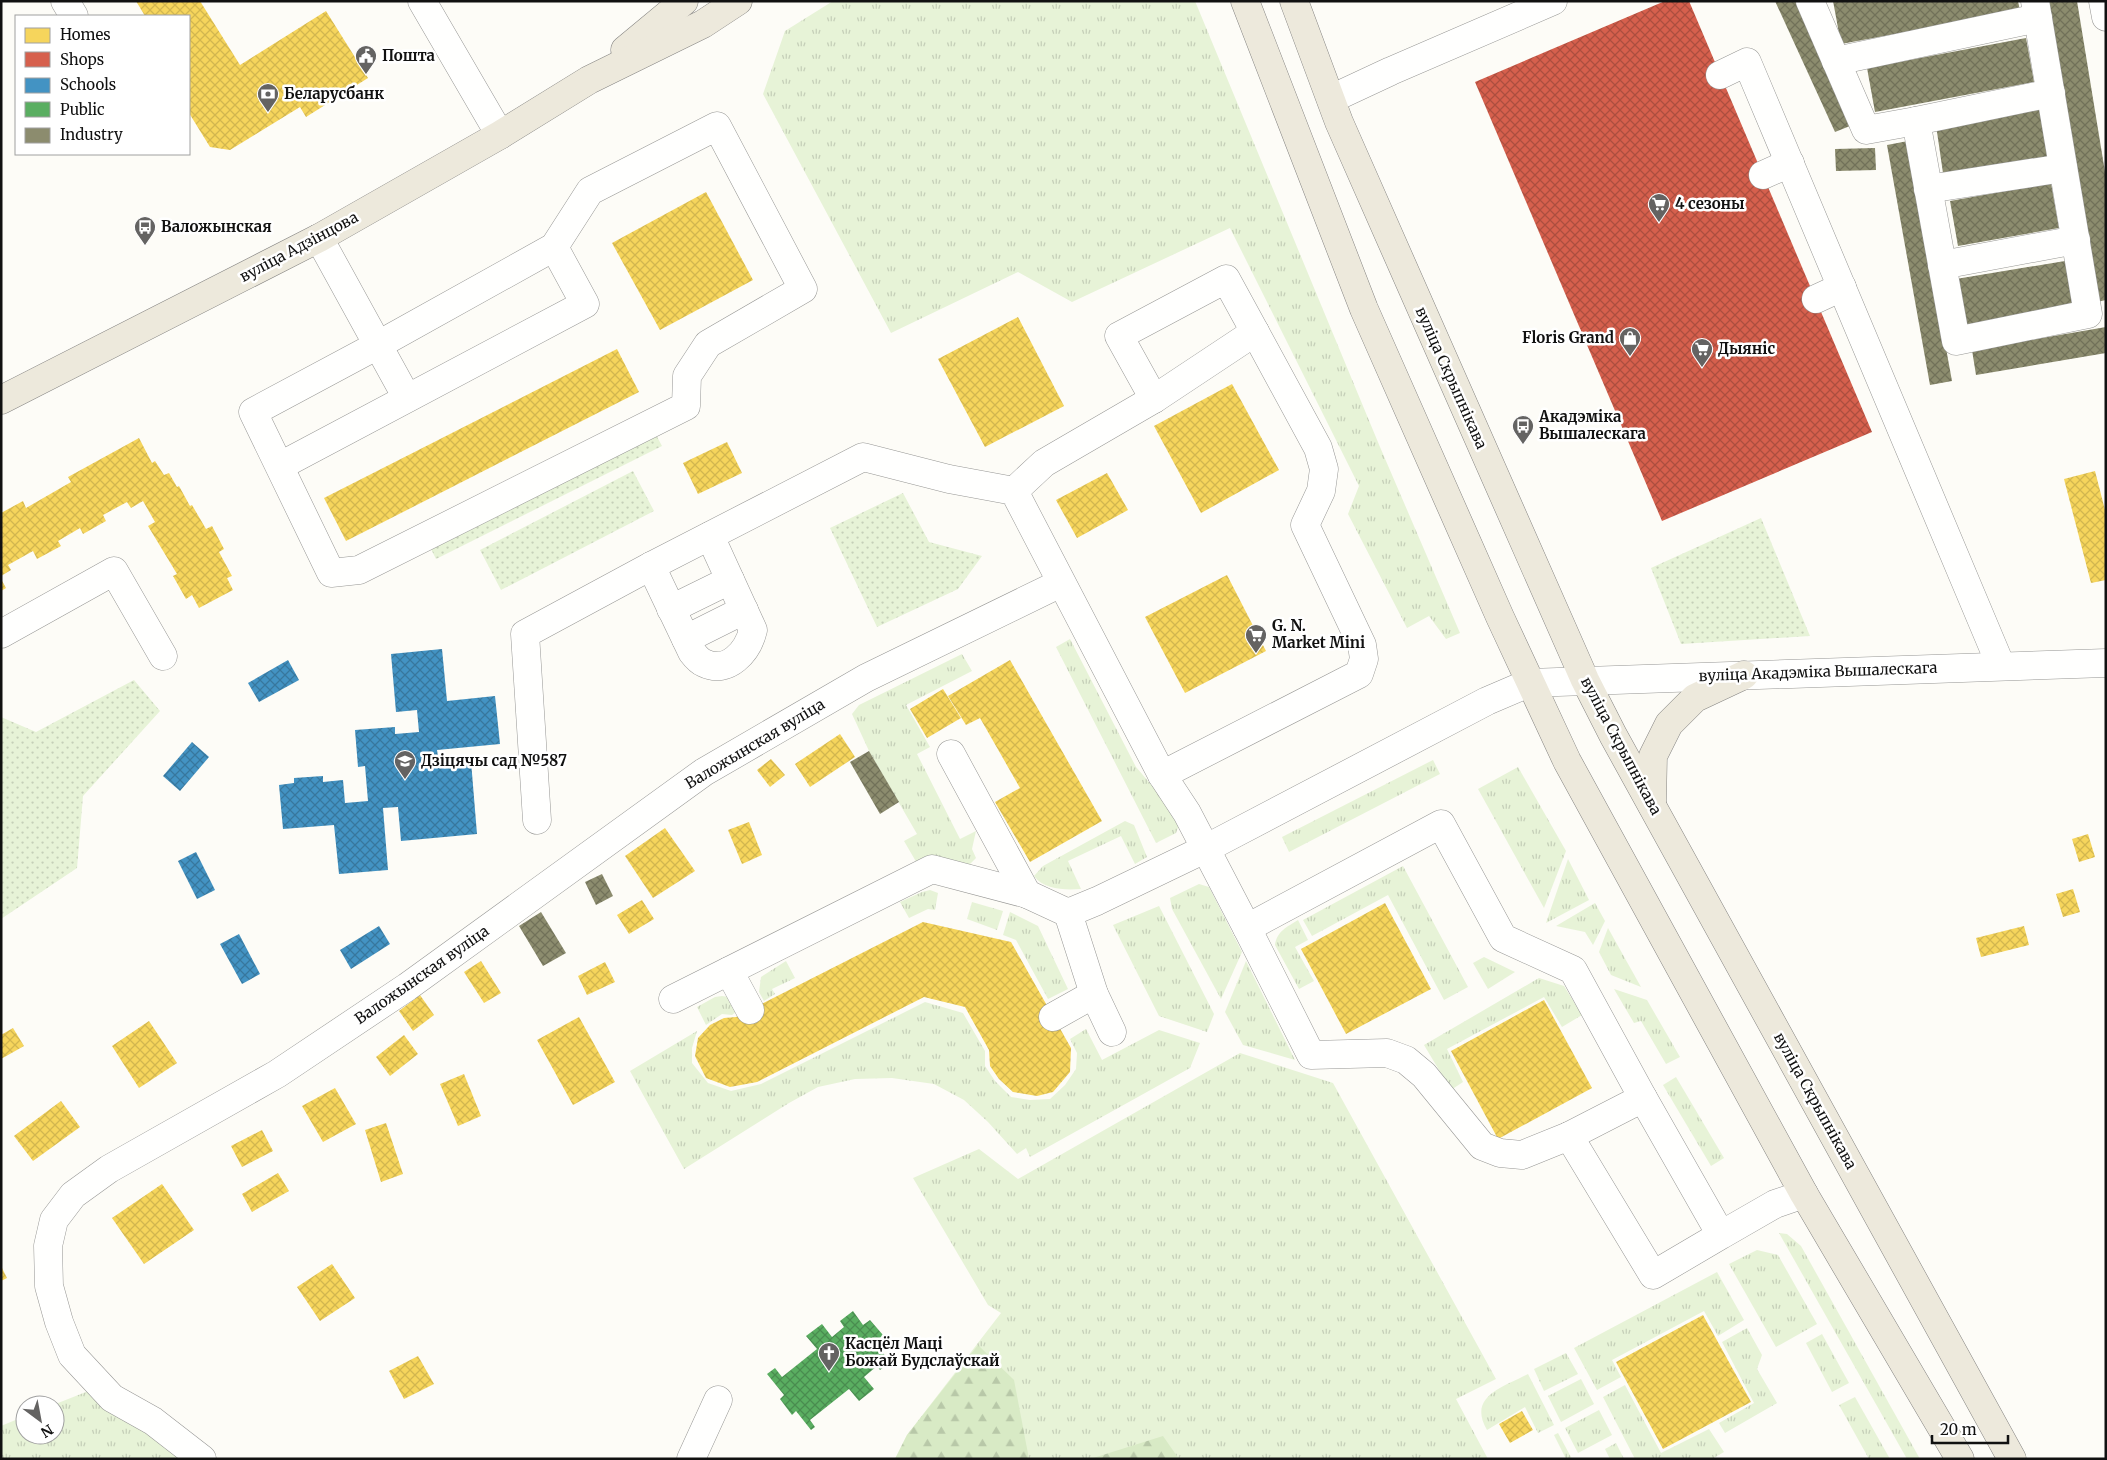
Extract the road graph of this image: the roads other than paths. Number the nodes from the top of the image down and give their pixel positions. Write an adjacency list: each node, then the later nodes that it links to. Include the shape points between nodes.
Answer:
1 (65, 1): 11 (street)
2 (422, 1): 19 (street)
3 (684, 1): 15 (main road, вуліца Адзінцова)
4 (738, 1): 15 (main road, вуліца Адзінцова, via 702,24)
5 (1245, 1): 50 (main road, via 1364,308)
6 (1294, 1): 17 (main road, вуліца Скрыпнікава)
7 (1553, 1): 17 (street)
8 (1810, 1): 13 (street)
9 (2103, 1): 12 (street)
10 (2036, 10): 13 (street); 16 (street)
11 (73, 15)
12 (2106, 18)
13 (1836, 61): 18 (street, via 1866,130)
14 (1720, 75): 20 (street, via 1747,62)
15 (589, 80): 19 (main road, вуліца Адзінцова)
16 (2051, 93): 18 (street); 21 (street)
17 (1331, 99): 49 (main road, вуліца Скрыпнікава)
18 (1916, 121): 23 (street)
19 (500, 134): 24 (main road, вуліца Адзінцова)
20 (1790, 163): 22 (street); 28 (street)
21 (2063, 168): 23 (street); 25 (street)
22 (1763, 175)
23 (1928, 189): 27 (street)
24 (319, 238): 31 (street); 34 (main road, вуліца Адзінцова)
25 (2076, 240): 27 (street); 27 (street, via 2088,314 1956,341)
26 (554, 247): 31 (street); 32 (street, via 585,304); 35 (street, via 590,191 717,126 803,290 708,344 686,376 686,406 358,570 330,573)
27 (1942, 265)
28 (1842, 287): 29 (street); 47 (street)
29 (1816, 299)
30 (1255, 332): 33 (street); 33 (street, via 1226,279 1119,336); 52 (street, via 1318,448 1324,469 1321,491 1305,525 1362,645 1364,659 1359,674)
31 (378, 345): 32 (street); 35 (street, via 253,412)
32 (407, 398): 35 (street)
33 (1154, 399): 36 (street, via 1044,463)
34 (1, 400)
35 (280, 466)
36 (1014, 491): 37 (street, via 863,457); 40 (street)
37 (710, 536): 38 (street); 39 (street)
38 (650, 566): 41 (street); 54 (street, via 525,634)
39 (730, 580): 41 (street); 42 (street)
40 (1061, 583): 52 (street); 70 (street, Валожынская вуліца, via 866,678 704,772 407,987 277,1074 109,1169 73,1194 54,1220 48,1246 49,1286 72,1355 112,1398 153,1421)
41 (671, 609): 44 (street)
42 (744, 610): 44 (street); 44 (street, via 753,630 743,654 732,662 721,666 703,663 692,652)
43 (1, 634): 45 (street, via 114,571)
44 (686, 639)
45 (162, 656)
46 (2106, 663): 47 (street, вуліца Акадэміка Вышалескага)
47 (2000, 666): 48 (street, вуліца Акадэміка Вышалескага)
48 (1744, 675): 49 (street, вуліца Акадэміка Вышалескага); 53 (main road, via 1695,698 1669,724 1653,756)
49 (1585, 680): 50 (street, вуліца Акадэміка Вышалескага); 53 (main road, вуліца Скрыпнікава)
50 (1530, 683): 55 (street, вуліца Акадэміка Вышалескага, via 1487,701); 67 (main road, via 1585,796)
51 (951, 754): 56 (street)
52 (1162, 775): 55 (street)
53 (1652, 806): 73 (main road, вуліца Скрыпнікава)
54 (537, 820)
55 (1205, 848): 57 (street, вуліца Акадэміка Вышалескага); 58 (street)
56 (1027, 894): 57 (street); 59 (street, via 932,869)
57 (1068, 913): 60 (street)
58 (1247, 928): 65 (street, via 1441,824 1503,938 1573,970); 66 (street, via 1311,1055 1387,1053 1406,1060 1424,1075 1482,1146 1500,1153 1522,1154)
59 (729, 971): 61 (street); 62 (street)
60 (1094, 994): 63 (street); 64 (street)
61 (673, 999)
62 (750, 1010)
63 (1053, 1017)
64 (1112, 1032)
65 (1643, 1098): 66 (street); 68 (street)
66 (1569, 1136): 68 (street, via 1653,1275)
67 (1804, 1194): 68 (street, via 1775,1204); 72 (main road)
68 (1721, 1235)
69 (718, 1400): 71 (street)
70 (202, 1459)
71 (691, 1459)
72 (1960, 1459)
73 (2012, 1459)

